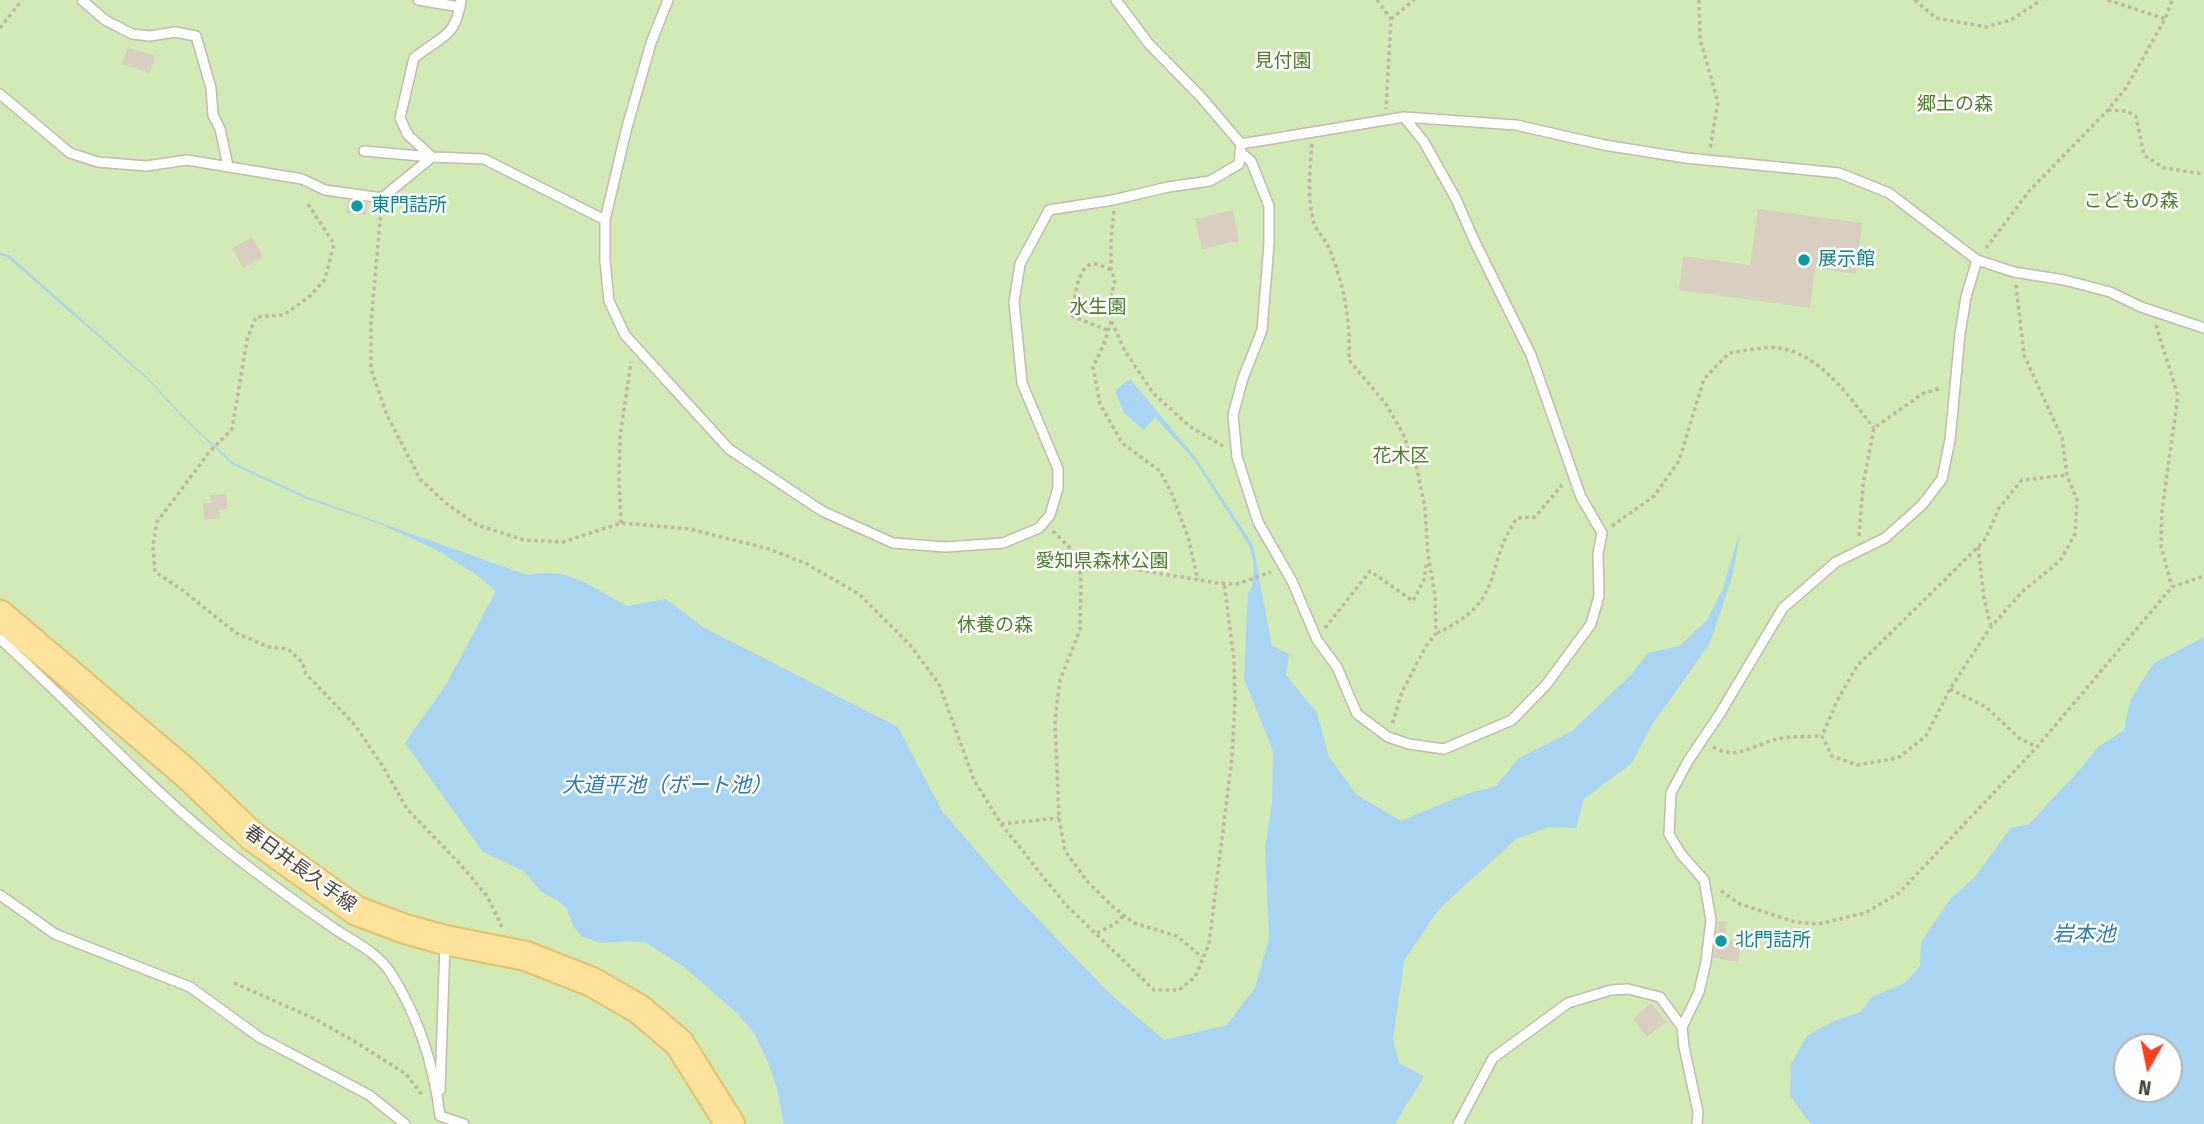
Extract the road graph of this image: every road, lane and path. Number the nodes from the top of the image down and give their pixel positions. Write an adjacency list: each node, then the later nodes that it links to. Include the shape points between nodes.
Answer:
1 (22, 0): 16 (path)
2 (82, 0): 26 (lane, via 105,20 132,34 196,36)
3 (418, 0): 13 (lane)
4 (668, 0): 31 (lane, via 637,91)
5 (1116, 0): 22 (lane)
6 (1377, 0): 14 (path)
7 (1413, 0): 14 (path)
8 (1699, 0): 25 (path, via 1700,39 1718,102)
9 (1915, 0): 10 (path, via 1936,18 1986,27 2011,20)
10 (2041, 0)
11 (2108, 0): 15 (path)
12 (2172, 0): 15 (path)
13 (461, 4): 24 (lane, via 457,24 414,58 400,118 408,135)
14 (1391, 19): 20 (path)
15 (2165, 19): 18 (path, via 2126,88)
16 (0, 28)
17 (0, 94): 26 (lane, via 70,153 98,162 146,166 187,160)
18 (2108, 110): 27 (path, via 2127,111 2136,117 2144,155 2154,162 2164,168); 32 (path, via 2030,190)
19 (1404, 117): 20 (lane); 25 (lane, via 1516,125 1604,145); 43 (lane, via 1424,142 1456,199 1531,355)
20 (1385, 119): 21 (lane)
21 (1314, 132): 22 (lane); 50 (path, via 1309,198 1313,224 1326,241 1344,291 1349,360 1386,404 1417,469)
22 (1240, 148): 28 (lane, via 1239,164 1210,181); 52 (lane, via 1251,161 1269,206 1269,244 1262,330 1233,415 1237,457 1258,522)
23 (364, 151): 24 (lane)
24 (432, 157): 29 (lane); 31 (lane, via 484,159)
25 (1709, 161): 32 (lane, via 1839,173 1889,192)
26 (228, 166): 29 (lane, via 302,179 325,190)
27 (2204, 174)
28 (1122, 197): 33 (path, via 1113,214); 45 (lane, via 1049,210 1020,264 1014,302 1022,383 1058,469 1058,488)
29 (382, 198): 46 (path, via 371,324 372,369 387,415 420,480 477,525 524,540 563,542)
30 (308, 204): 72 (path, via 334,244 325,279 285,315 256,317 247,340 232,429 157,522 155,572 236,633 288,649 302,662 306,674 355,725 407,809 486,896)
31 (605, 220): 39 (lane, via 610,301)
32 (1977, 260): 34 (lane); 40 (lane, via 1966,297)
33 (1111, 270): 36 (path, via 1115,280); 38 (path, via 1089,264 1079,276 1072,316)
34 (2014, 272): 35 (lane, via 2110,292); 44 (path, via 2024,355 2062,438)
35 (2141, 307): 37 (lane); 56 (path, via 2156,326 2178,396 2162,510 2161,546)
36 (1111, 320): 38 (path); 42 (path, via 1153,393 1189,426)
37 (2204, 328)
38 (1107, 330): 54 (path, via 1093,366 1100,404 1122,443 1160,471 1188,537)
39 (631, 342): 45 (lane, via 729,449 822,511 893,542 946,547 1003,543); 46 (path, via 620,437)
40 (1955, 383): 41 (path, via 1922,394); 49 (lane, via 1942,479 1895,530)
41 (1874, 428): 47 (path, via 1815,362 1778,348 1729,353 1704,379 1679,461 1654,496); 49 (path, via 1863,485)
42 (1231, 449)
43 (1572, 473): 47 (lane); 59 (path, via 1535,517 1517,518 1485,597 1469,614)
44 (2067, 474): 48 (path, via 2022,480 1999,508); 58 (path, via 2077,499 2075,534 2060,561 2022,592)
45 (1045, 521): 51 (path)
46 (621, 523): 68 (path, via 690,528 769,550 807,564 859,594 910,645 939,684 974,780)
47 (1602, 533): 64 (lane, via 1599,596 1591,624 1546,685 1511,720 1444,748)
48 (1978, 547): 58 (path); 63 (path, via 1857,666)
49 (1858, 552): 65 (lane, via 1836,562 1783,608)
50 (1428, 555): 59 (path); 61 (path, via 1424,580 1413,601 1370,571)
51 (1079, 557): 54 (path); 67 (path, via 1080,630 1060,680 1055,720)
52 (1284, 567): 55 (path, via 1237,584); 61 (lane)
53 (2204, 576): 56 (path)
54 (1198, 580): 55 (path)
55 (1224, 583): 75 (path, via 1235,701 1215,906)
56 (2172, 587): 66 (path)
57 (0, 615): 74 (main road, 春日井長久手線, via 187,774 251,836 357,911)
58 (1991, 627): 62 (path)
59 (1436, 633): 64 (path, via 1402,692)
60 (0, 639): 78 (lane, via 209,836 373,953 389,971 416,1023 436,1084)
61 (1317, 640): 64 (lane, via 1337,667 1357,714)
62 (1950, 689): 63 (path, via 1926,736 1898,758 1857,765 1832,756); 66 (path, via 1986,707 2019,738)
63 (1822, 736): 65 (path, via 1777,739 1725,754)
64 (1388, 737)
65 (1702, 740): 69 (lane, via 1671,793 1669,834)
66 (2037, 747): 69 (path, via 1899,893 1865,913 1818,924 1795,922 1740,904)
67 (1059, 818): 68 (path); 71 (path, via 1065,850 1087,881)
68 (1001, 824): 73 (path, via 1065,904)
69 (1704, 880): 77 (lane, via 1711,920 1706,962 1699,992)
70 (0, 895): 79 (lane, via 55,934 190,987 259,1037 369,1095)
71 (1124, 915): 73 (path); 75 (path, via 1177,936)
72 (498, 921)
73 (1097, 933): 75 (path, via 1154,990 1179,990 1195,977)
74 (445, 940): 78 (lane); 81 (main road, 春日井長久手線, via 526,956 592,982 639,1009 679,1043)
75 (1203, 958)
76 (234, 983): 78 (path, via 311,1017 406,1074)
77 (1682, 1027): 82 (lane, via 1660,997 1628,989 1569,1003 1493,1058); 83 (lane)
78 (440, 1116): 80 (lane)
79 (405, 1124)
80 (464, 1124)
81 (730, 1124)
82 (1458, 1124)
83 (1697, 1124)

